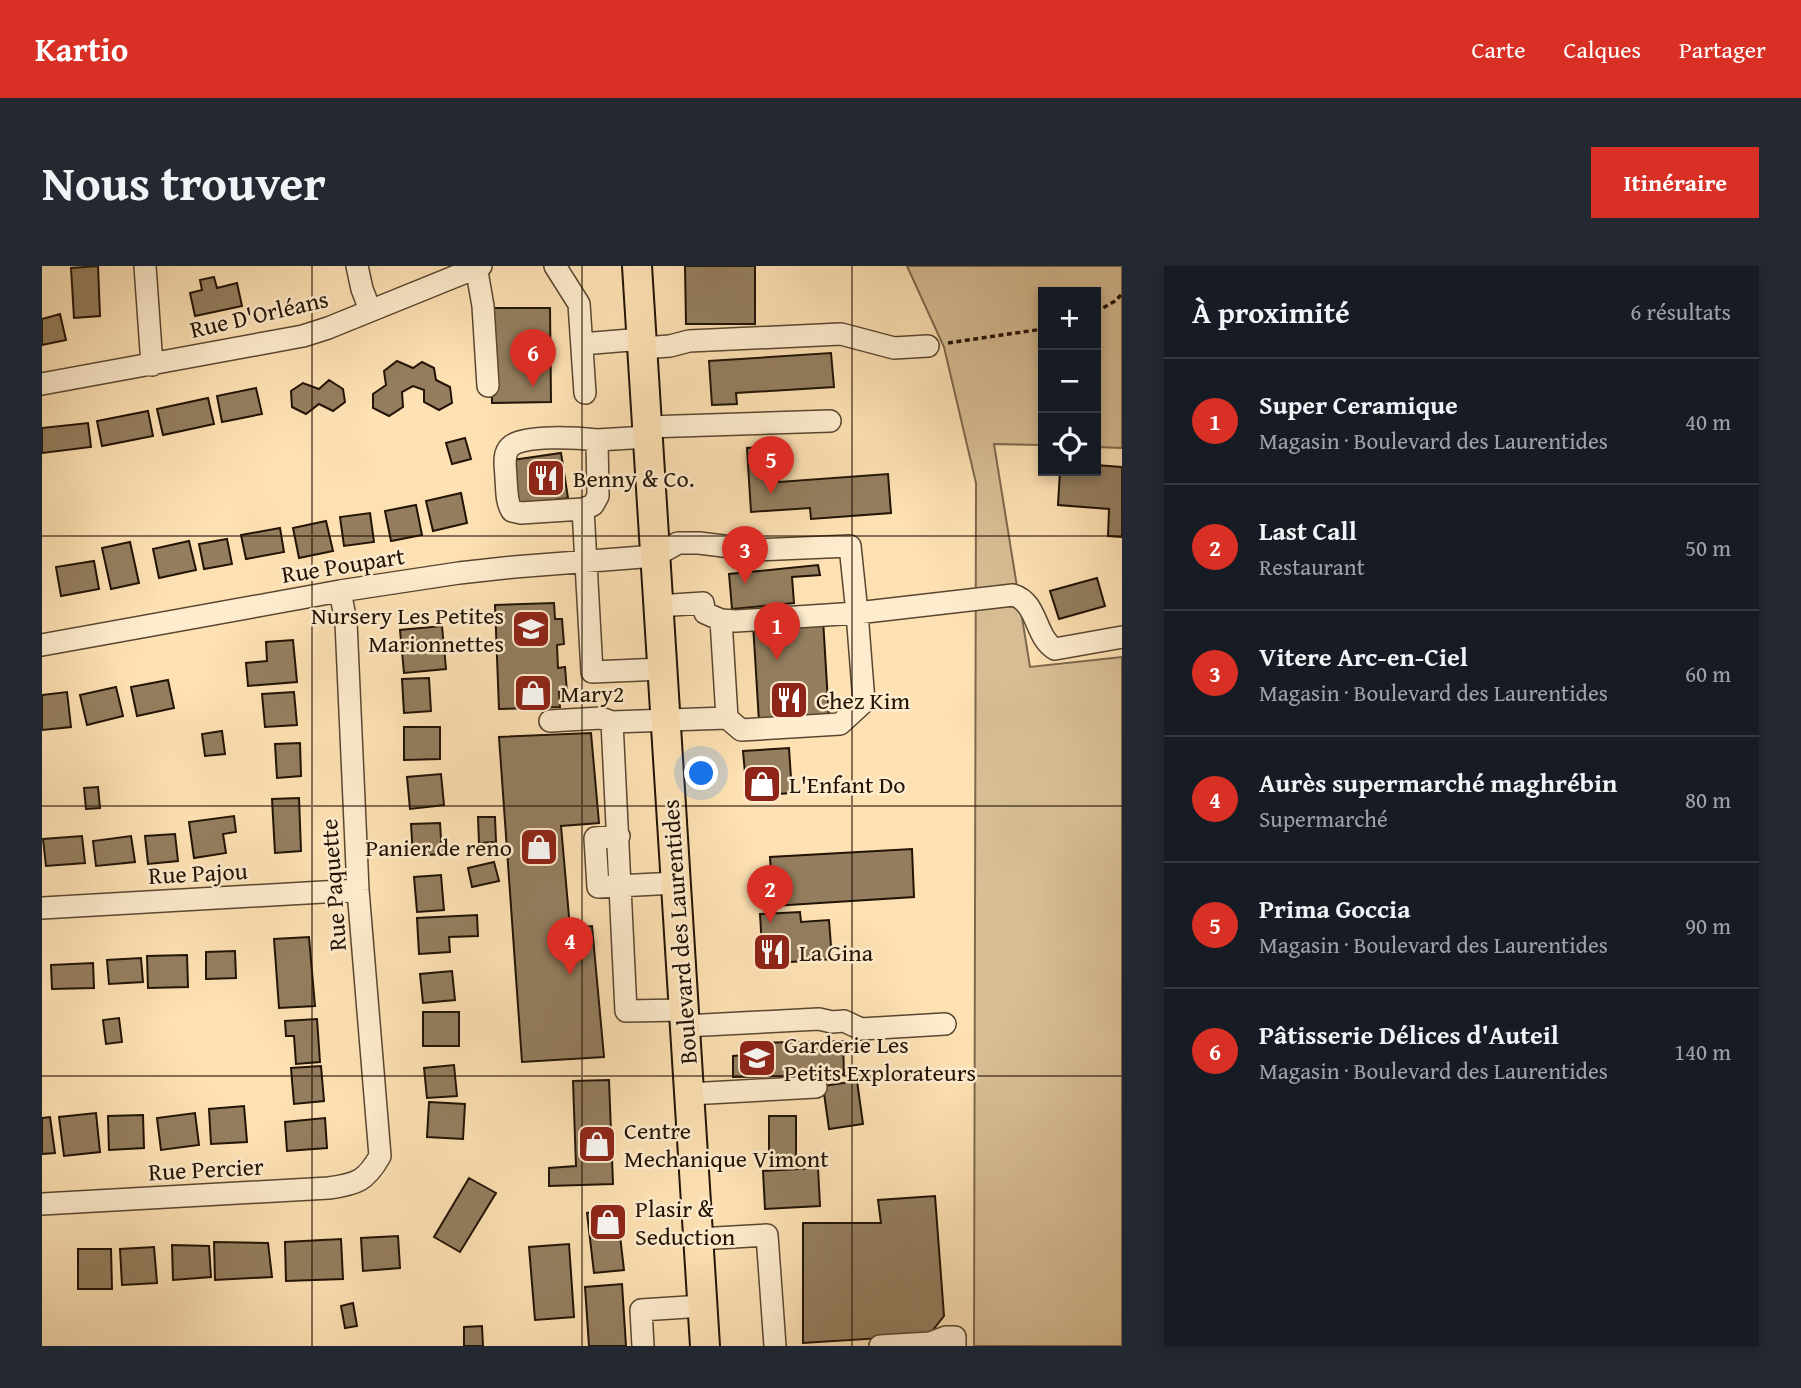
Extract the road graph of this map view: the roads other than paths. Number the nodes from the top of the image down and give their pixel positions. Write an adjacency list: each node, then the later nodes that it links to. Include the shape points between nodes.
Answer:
1 (145, 266): 10 (street)
2 (357, 266): 6 (street)
3 (478, 266): 6 (street, Rue D'Orléans); 12 (street)
4 (555, 266): 8 (street, via 579,304)
5 (637, 266): 7 (main road, Boulevard des Laurentides)
6 (370, 310): 10 (street, Rue D'Orléans, via 303,336)
7 (642, 343): 8 (street); 9 (street, via 670,346 689,341 841,334 894,348); 15 (main road, Boulevard des Laurentides)
8 (582, 344): 13 (street)
9 (928, 346)
10 (152, 365): 11 (street, Rue D'Orléans)
11 (42, 384)
12 (488, 386)
13 (585, 393)
14 (830, 421): 15 (street)
15 (648, 432): 16 (street); 18 (main road, Boulevard des Laurentides)
16 (597, 440): 17 (street, via 598,495 593,505); 17 (street, via 568,436 527,441 514,443 506,454 512,511)
17 (583, 509): 19 (street)
18 (655, 556): 19 (street, Rue Poupart); 21 (main road, Boulevard des Laurentides); 22 (street, Rue Poupart, via 678,543 756,550 850,547)
19 (586, 561): 20 (street, Rue Poupart); 26 (street, via 592,672)
20 (340, 591): 25 (street, Rue Poupart); 33 (street, Rue Paquette, via 346,622)
21 (658, 606): 23 (street, via 703,603 705,614); 26 (main road, Boulevard des Laurentides)
22 (857, 613): 23 (street); 24 (street, via 1013,595 1023,600 1055,649); 27 (street, via 864,702 840,724 741,730)
23 (721, 620): 27 (street)
24 (1122, 637)
25 (42, 645)
26 (663, 669): 28 (main road, Boulevard des Laurentides)
27 (727, 718): 28 (street)
28 (666, 719): 30 (street); 31 (main road, Boulevard des Laurentides)
29 (550, 721): 30 (street, via 601,718)
30 (612, 722): 32 (street)
31 (676, 883): 32 (street); 35 (main road, Boulevard des Laurentides)
32 (619, 885): 35 (street, via 626,1011)
33 (358, 890): 34 (street, Rue Pajou); 39 (street, Rue Paquette, via 380,1156)
34 (42, 908)
35 (684, 1018): 36 (street, via 819,1019 844,1021 861,1029); 38 (main road, Boulevard des Laurentides)
36 (945, 1024)
37 (816, 1087): 38 (street)
38 (689, 1094): 41 (main road, Boulevard des Laurentides)
39 (370, 1174): 40 (street, Rue Percier, via 353,1184 330,1188)
40 (42, 1204)
41 (698, 1239): 42 (main road, Boulevard des Laurentides); 45 (street, via 767,1235)
42 (703, 1306): 43 (street, via 641,1310); 44 (main road, Boulevard des Laurentides)
43 (643, 1346)
44 (705, 1346)
45 (775, 1346)
46 (880, 1346): 47 (street, via 930,1343 951,1336)
47 (955, 1346)

